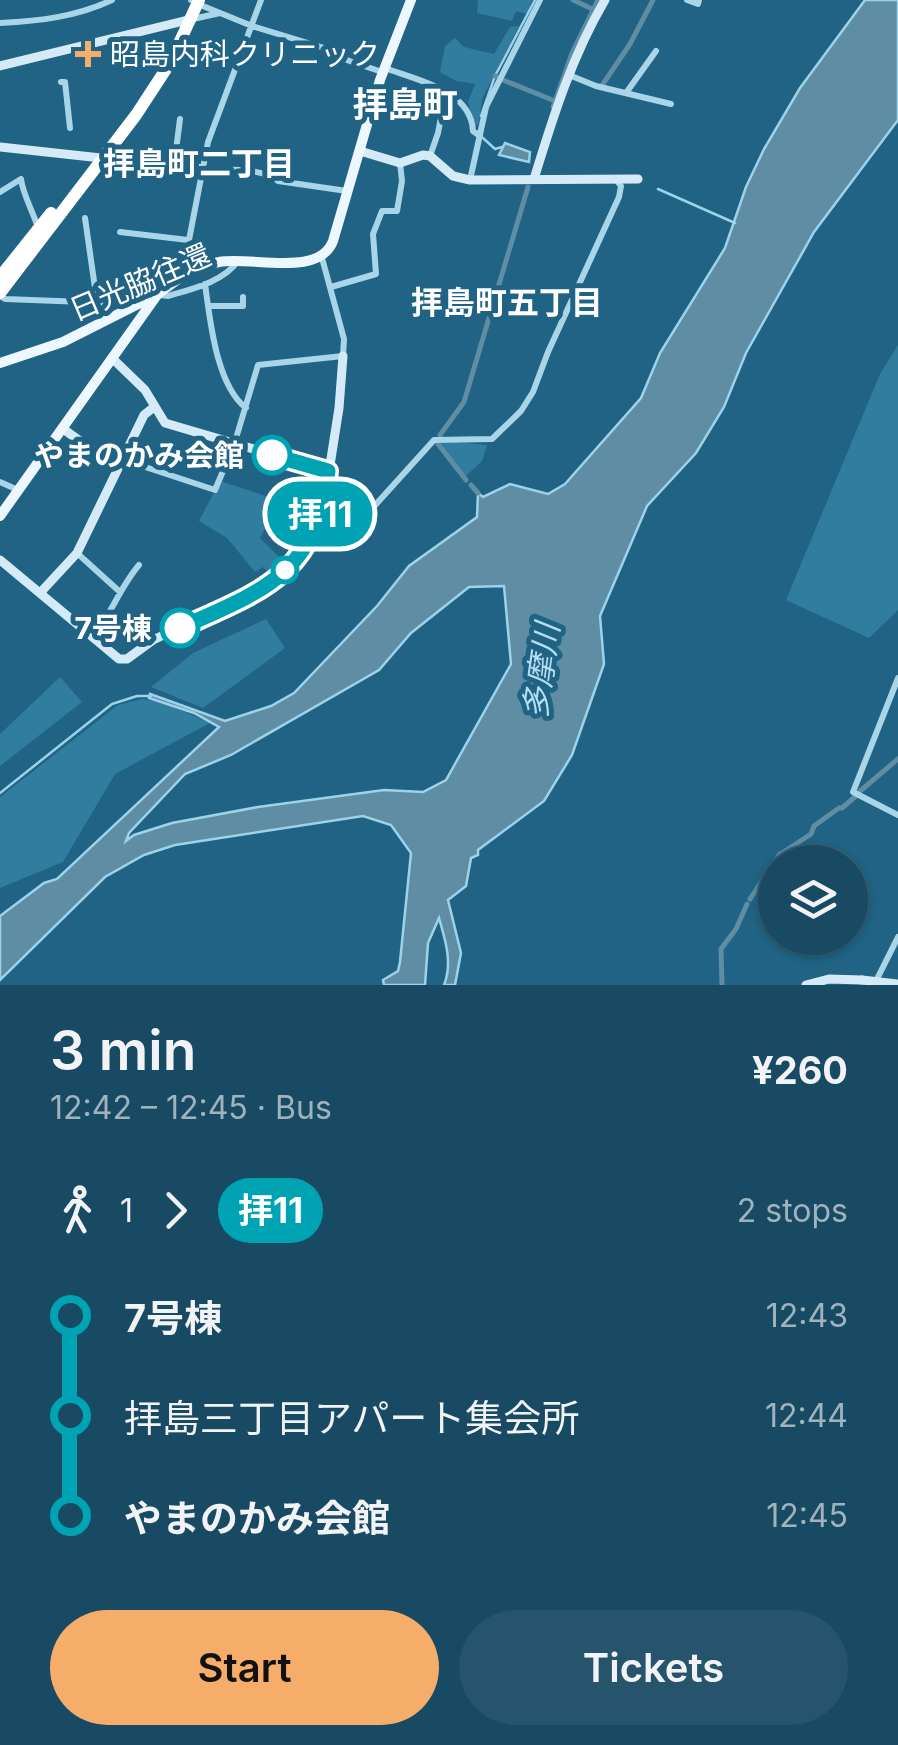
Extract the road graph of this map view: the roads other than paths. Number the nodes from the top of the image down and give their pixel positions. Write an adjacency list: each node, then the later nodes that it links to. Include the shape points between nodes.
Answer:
1 (112, 0): 11 (street, via 77,14)
2 (261, 0): 12 (street)
3 (412, 0): 15 (main road)
4 (540, 0): 23 (street, via 492,94)
5 (605, 0): 16 (street)
6 (686, 0): 7 (street)
7 (699, 0)
8 (194, 1): 9 (street); 10 (highway)
9 (221, 13): 10 (street); 12 (street)
10 (188, 20): 14 (street); 27 (highway, via 170,63)
11 (0, 23)
12 (252, 26): 15 (street); 30 (street)
13 (656, 51): 19 (street)
14 (0, 66)
15 (383, 70): 18 (street); 25 (main road)
16 (569, 75): 19 (street); 31 (street)
17 (61, 82): 22 (street)
18 (446, 92): 23 (street, via 468,111); 26 (street)
19 (626, 93): 20 (street)
20 (671, 104)
21 (180, 119): 29 (street)
22 (70, 128)
23 (480, 136): 34 (street)
24 (0, 148): 27 (street)
25 (360, 151): 28 (street); 35 (main road)
26 (430, 156): 28 (street); 34 (street, via 453,176)
27 (100, 158): 29 (street); 38 (highway); 47 (highway)
28 (400, 163): 46 (street, via 397,211 382,212 373,234 376,274)
29 (174, 166): 30 (street)
30 (202, 169): 35 (street, via 258,172); 40 (street)
31 (534, 179): 32 (street); 34 (street)
32 (616, 179): 33 (street); 65 (street, via 620,197 522,411 492,439 434,440)
33 (638, 179)
34 (470, 180)
35 (348, 191): 41 (main road)
36 (0, 192): 38 (street, via 21,179)
37 (84, 218): 50 (street)
38 (38, 229): 44 (highway)
39 (120, 232): 40 (street)
40 (189, 240): 43 (street)
41 (322, 258): 42 (main road); 46 (street)
42 (239, 260): 43 (main road); 45 (street, 日光脇往還)
43 (182, 276): 48 (main road)
44 (0, 277)
45 (205, 284): 48 (street, 日光脇往還); 52 (street)
46 (330, 287): 53 (street)
47 (0, 294): 50 (street)
48 (157, 295): 51 (main road, 日光脇往還); 54 (main road)
49 (243, 298): 52 (street, via 243,306)
50 (97, 302): 51 (street)
51 (140, 305): 55 (main road, 日光脇往還, via 38,353)
52 (208, 306): 57 (street, via 215,349)
53 (342, 356): 57 (street, via 258,366); 61 (street)
54 (114, 359): 56 (street); 58 (main road)
55 (0, 363)
56 (154, 408): 59 (street, via 170,426); 60 (street, via 144,414)
57 (246, 408): 59 (street)
58 (62, 428): 60 (street); 63 (main road)
59 (234, 445): 60 (street, via 214,490); 61 (street)
60 (119, 464): 66 (street)
61 (328, 471): 71 (street, via 311,541 264,588 126,659)
62 (0, 482): 63 (street)
63 (18, 490): 64 (main road)
64 (0, 516)
65 (360, 522)
66 (76, 553): 69 (street); 70 (street)
67 (0, 560): 70 (street)
68 (139, 565): 69 (street)
69 (120, 592): 71 (street)
70 (40, 593): 71 (street)
71 (92, 638)
72 (898, 678): 73 (street, via 854,792)
73 (898, 816)
74 (898, 938): 79 (street)
75 (854, 981): 76 (street); 77 (street, bridge)
76 (822, 982): 78 (street)
77 (898, 984)
78 (806, 985)
79 (874, 985)

